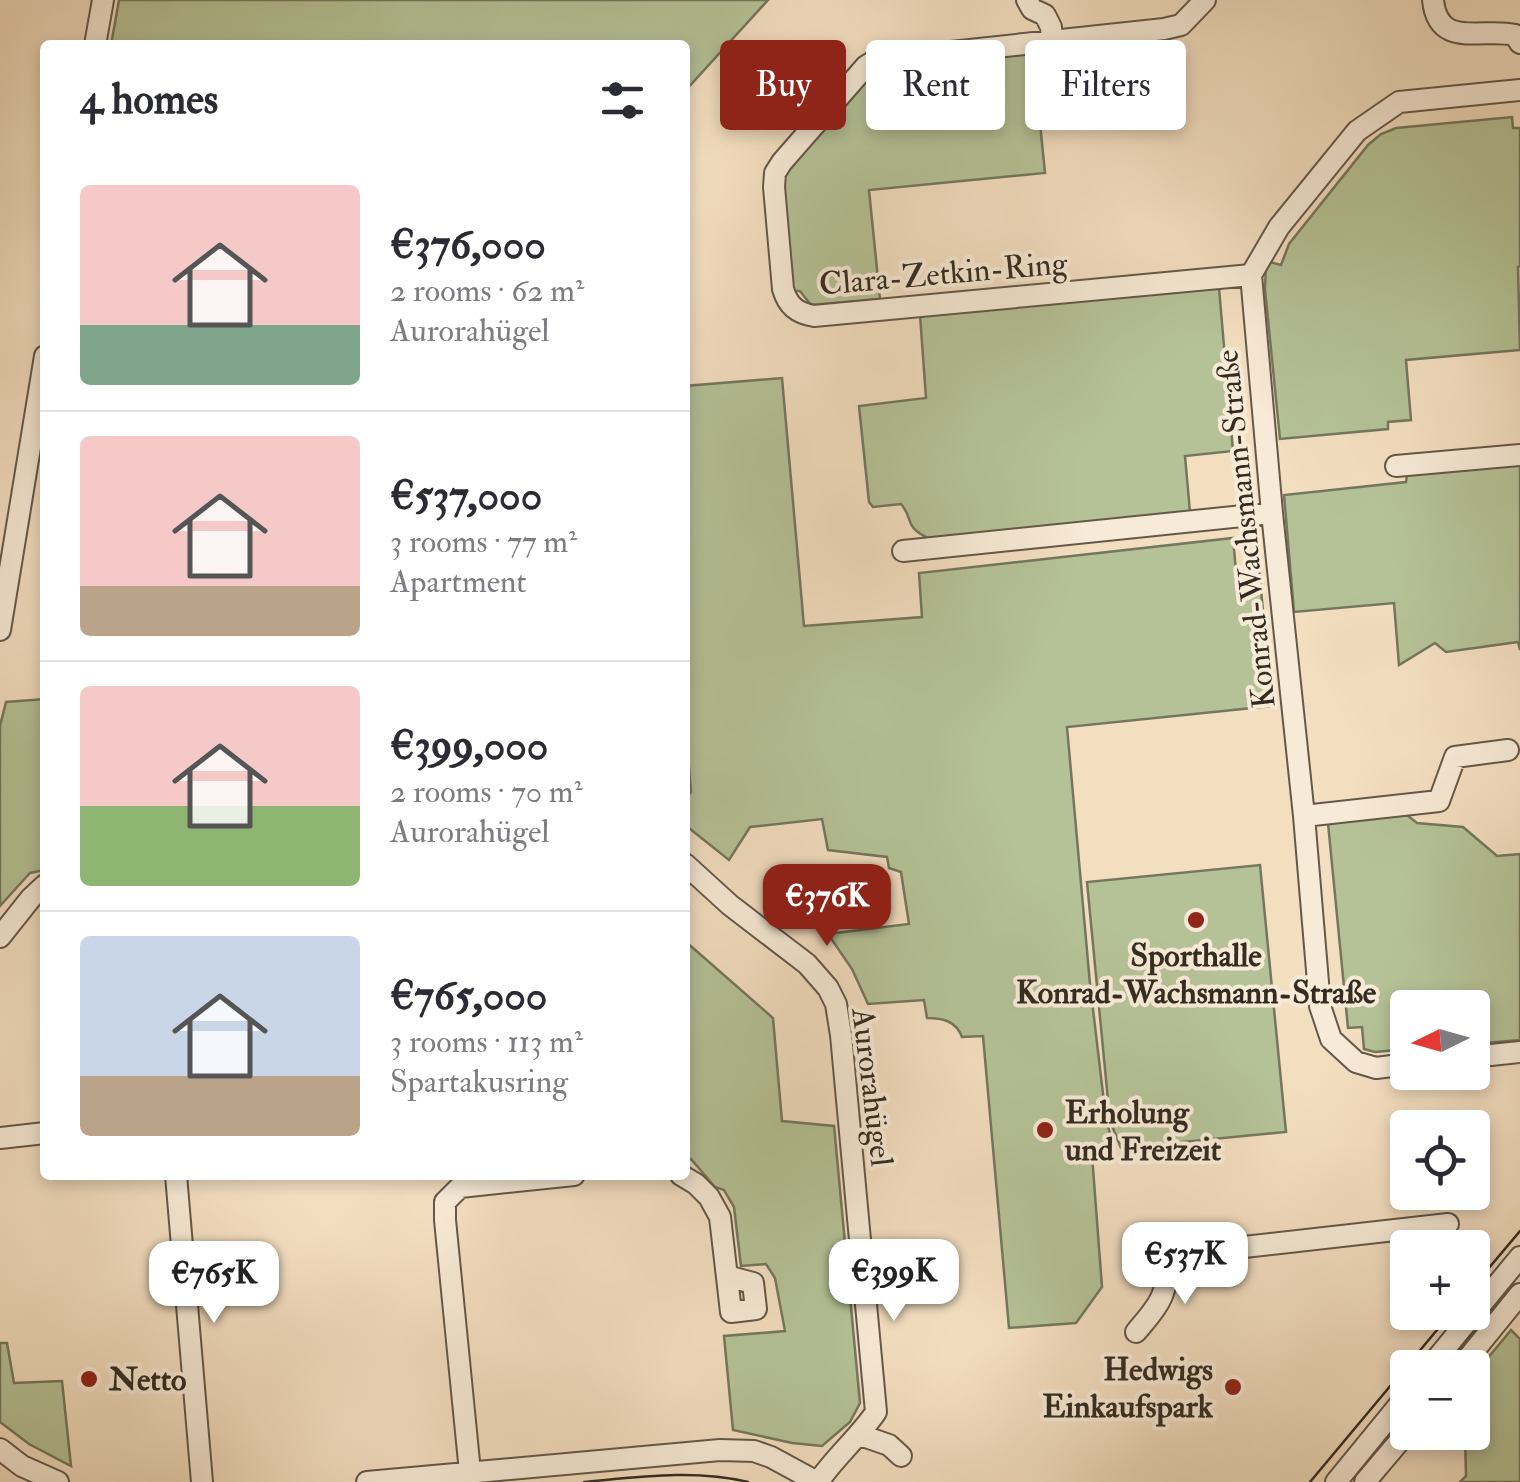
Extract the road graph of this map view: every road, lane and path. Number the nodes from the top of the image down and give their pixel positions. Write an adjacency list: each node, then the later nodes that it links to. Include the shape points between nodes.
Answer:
1 (103, 0): 5 (street)
2 (1026, 0): 6 (street, via 1045,14)
3 (1205, 0): 7 (street, Clara-Zetkin-Ring, via 1181,25)
4 (1434, 0): 8 (street, via 1446,29 1504,32)
5 (96, 40)
6 (1052, 40)
7 (1074, 40)
8 (1520, 43)
9 (1025, 46): 11 (street, Clara-Zetkin-Ring, via 876,60 856,74 775,173 787,301 814,316)
10 (1520, 90): 11 (street, via 1399,102 1357,131 1279,226)
11 (1251, 275): 15 (street, Konrad-Wachsmann-Straße)
12 (40, 383): 17 (street)
13 (1520, 455): 14 (street)
14 (1396, 466)
15 (1272, 513): 16 (street); 20 (street, Konrad-Wachsmann-Straße)
16 (903, 551)
17 (6, 564): 18 (street)
18 (0, 630)
19 (1508, 750): 20 (street, via 1454,758 1439,801)
20 (1304, 816): 26 (street, Konrad-Wachsmann-Straße, via 1320,1006 1331,1039 1356,1062)
21 (690, 869): 40 (street, Aurorahügel, via 807,964 836,1004 876,1412)
22 (40, 890): 23 (street)
23 (0, 937)
24 (1520, 1052): 25 (street)
25 (1490, 1055)
26 (1390, 1066)
27 (40, 1134): 28 (street)
28 (0, 1138)
29 (176, 1180): 46 (street)
30 (526, 1180): 44 (street, via 460,1187 446,1202)
31 (689, 1180): 34 (street, via 720,1217)
32 (1448, 1224): 36 (street, via 1180,1257)
33 (1520, 1257): 37 (street)
34 (727, 1276)
35 (1520, 1294): 38 (street)
36 (1136, 1332)
37 (1444, 1350)
38 (1475, 1350)
39 (1390, 1416): 49 (street)
40 (860, 1435): 43 (street); 48 (street, Aurorahügel)
41 (0, 1449): 45 (street)
42 (1391, 1450): 50 (street)
43 (901, 1456)
44 (470, 1476): 47 (street); 48 (street, via 720,1450 754,1451)
45 (58, 1482)
46 (202, 1482)
47 (367, 1482)
48 (818, 1482)
49 (1336, 1482)
50 (1365, 1482)

